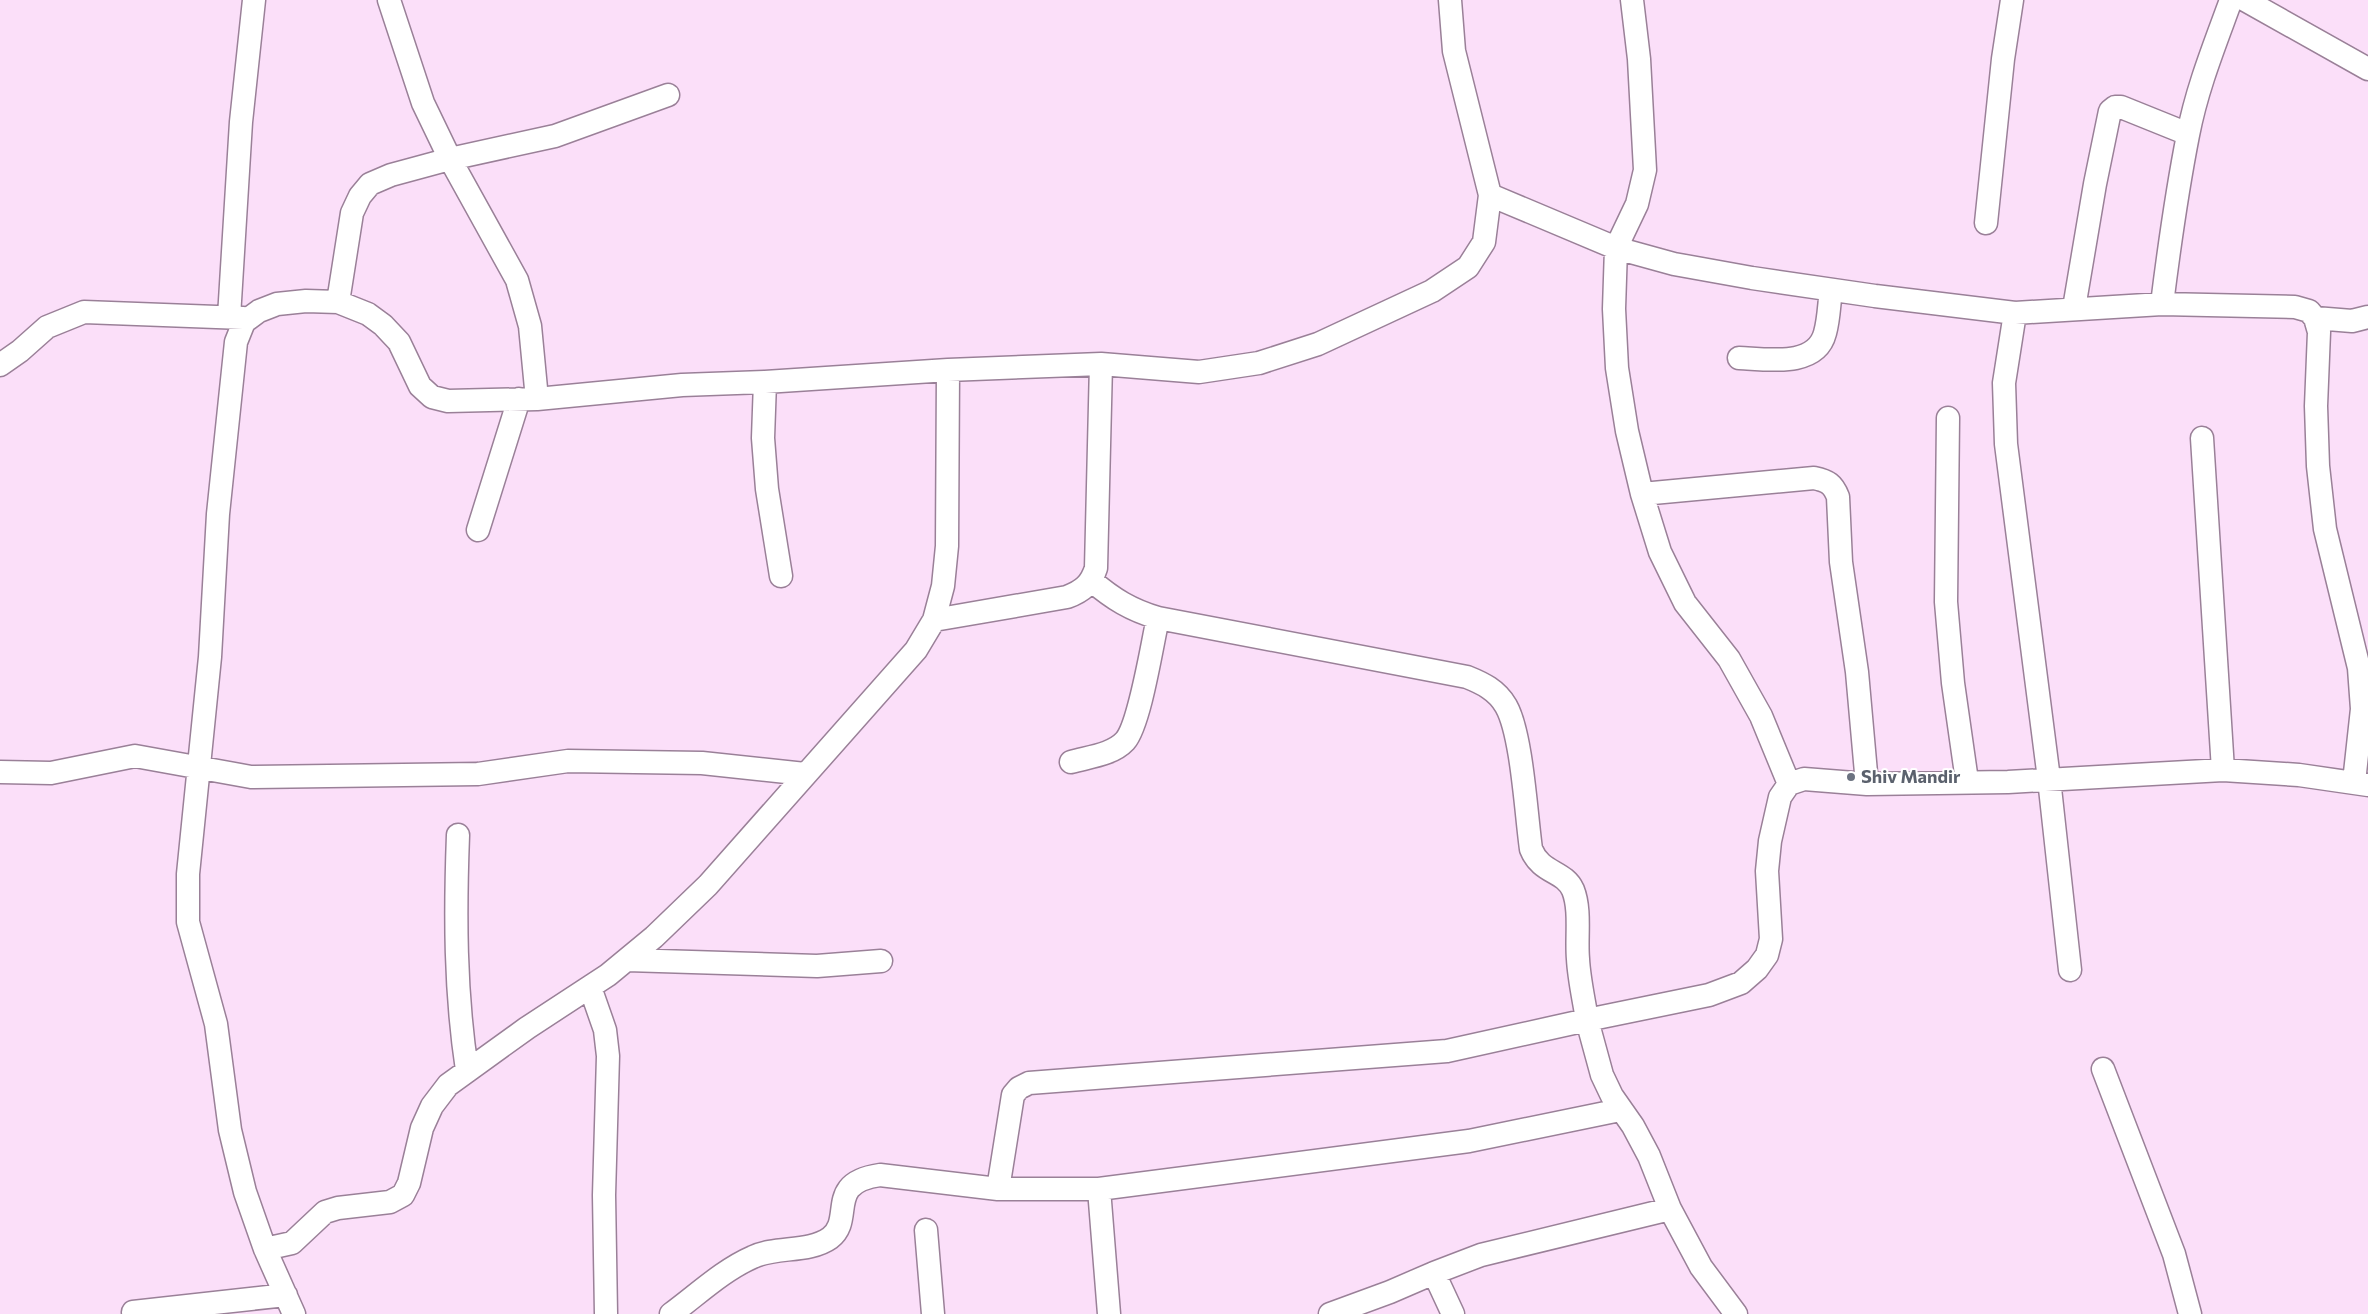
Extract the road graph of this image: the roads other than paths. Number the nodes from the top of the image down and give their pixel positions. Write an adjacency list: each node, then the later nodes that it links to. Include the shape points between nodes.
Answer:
1 (254, 0): 21 (street, via 241,122)
2 (389, 0): 11 (street, via 423,103)
3 (1450, 0): 12 (street, via 1454,51)
4 (1632, 0): 14 (street, via 1645,170 1637,204)
5 (2012, 0): 13 (street)
6 (2231, 0): 10 (street, via 2205,70)
7 (2245, 0): 8 (street)
8 (2368, 69)
9 (668, 95): 11 (street, via 555,136)
10 (2188, 134): 17 (street); 18 (street, via 2121,107 2110,111)
11 (450, 159): 16 (street, via 391,175 370,184 360,196 352,213); 28 (street, via 516,280 530,326)
12 (1490, 195): 14 (street); 24 (street, via 1484,242 1468,267 1432,292 1318,344 1258,363 1199,372)
13 (1986, 222)
14 (1616, 248): 15 (street, via 1674,264); 31 (street, via 1614,309 1618,368 1627,431)
15 (1830, 290): 19 (street); 23 (street, via 1825,333 1818,347 1803,356 1785,359)
16 (338, 302): 21 (street, via 306,300 277,304); 28 (street, via 368,314 383,325 399,342 420,386 432,397 448,401)
17 (2162, 304): 18 (street); 22 (street, via 2295,307 2309,310)
18 (2074, 308): 19 (street)
19 (2015, 313): 42 (street, via 2004,383 2006,444)
20 (2368, 317): 22 (street, via 2352,321)
21 (239, 318): 25 (street, via 84,312 47,326); 38 (street, via 244,322 235,352 218,514 210,657)
22 (2315, 318): 46 (street, via 2319,332 2318,466 2325,529 2360,676)
23 (1739, 358)
24 (1101, 364): 26 (street); 34 (street, via 1096,568)
25 (0, 365)
26 (948, 370): 27 (street); 36 (street, via 947,546 943,586)
27 (765, 382): 28 (street); 33 (street, via 763,438 767,489)
28 (528, 399): 32 (street)
29 (1948, 418): 43 (street, via 1946,602)
30 (2202, 438): 39 (street)
31 (1642, 494): 44 (street, via 1664,561 1685,603 1729,659 1761,716); 45 (street, via 1814,478 1827,480 1835,488)
32 (478, 530)
33 (781, 576)
34 (1092, 581): 35 (street, via 1132,610); 36 (street, via 1080,592 1067,597)
35 (1158, 618): 37 (street, via 1134,723 1124,742 1108,752); 52 (street, via 1467,676 1488,686 1506,706 1515,733 1535,859 1568,881 1574,891 1578,962)
36 (934, 620): 41 (street, via 916,650)
37 (1071, 762)
38 (198, 767): 40 (street, via 135,756 51,773); 41 (street, via 250,777 379,777 478,774 568,761 702,763); 60 (street, via 188,874 188,922 216,1024 230,1130 245,1192)
39 (2223, 770): 42 (street); 46 (street, via 2299,774)
40 (0, 772)
41 (805, 774): 48 (street, via 708,885)
42 (2049, 778): 43 (street); 50 (street)
43 (1967, 781): 45 (street)
44 (1788, 784): 45 (street, via 1804,779); 52 (street, via 1780,797 1770,841 1767,871 1771,939 1767,955 1757,969 1741,983 1709,995)
45 (1867, 784)
46 (2361, 784)
47 (458, 835): 54 (street, via 455,953 459,1021)
48 (627, 960): 49 (street, via 817,966); 51 (street)
49 (881, 961)
50 (2070, 970)
51 (590, 987): 54 (street); 65 (street, via 605,1030 608,1056 604,1195)
52 (1587, 1020): 55 (street, via 1602,1075); 56 (street, via 1448,1051 1029,1083 1013,1095)
53 (2103, 1069): 71 (street, via 2174,1254)
54 (467, 1070): 60 (street, via 448,1085 432,1106 422,1128 403,1195 390,1202 325,1212 292,1243)
55 (1620, 1110): 57 (street, via 1459,1142); 58 (street, via 1649,1156)
56 (998, 1189): 57 (street); 66 (street, via 880,1175 864,1178 852,1185 845,1196 838,1226 831,1237 819,1244 754,1256 735,1266)
57 (1099, 1189): 68 (street)
58 (1670, 1209): 61 (street, via 1481,1255); 70 (street, via 1701,1267)
59 (926, 1230): 67 (street)
60 (265, 1249): 62 (street)
61 (1434, 1273): 64 (street); 69 (street)
62 (290, 1305): 63 (street)
63 (133, 1312)
64 (1338, 1313)
65 (606, 1314)
66 (671, 1314)
67 (934, 1314)
68 (1109, 1314)
69 (1453, 1314)
70 (1736, 1314)
71 (2190, 1314)

